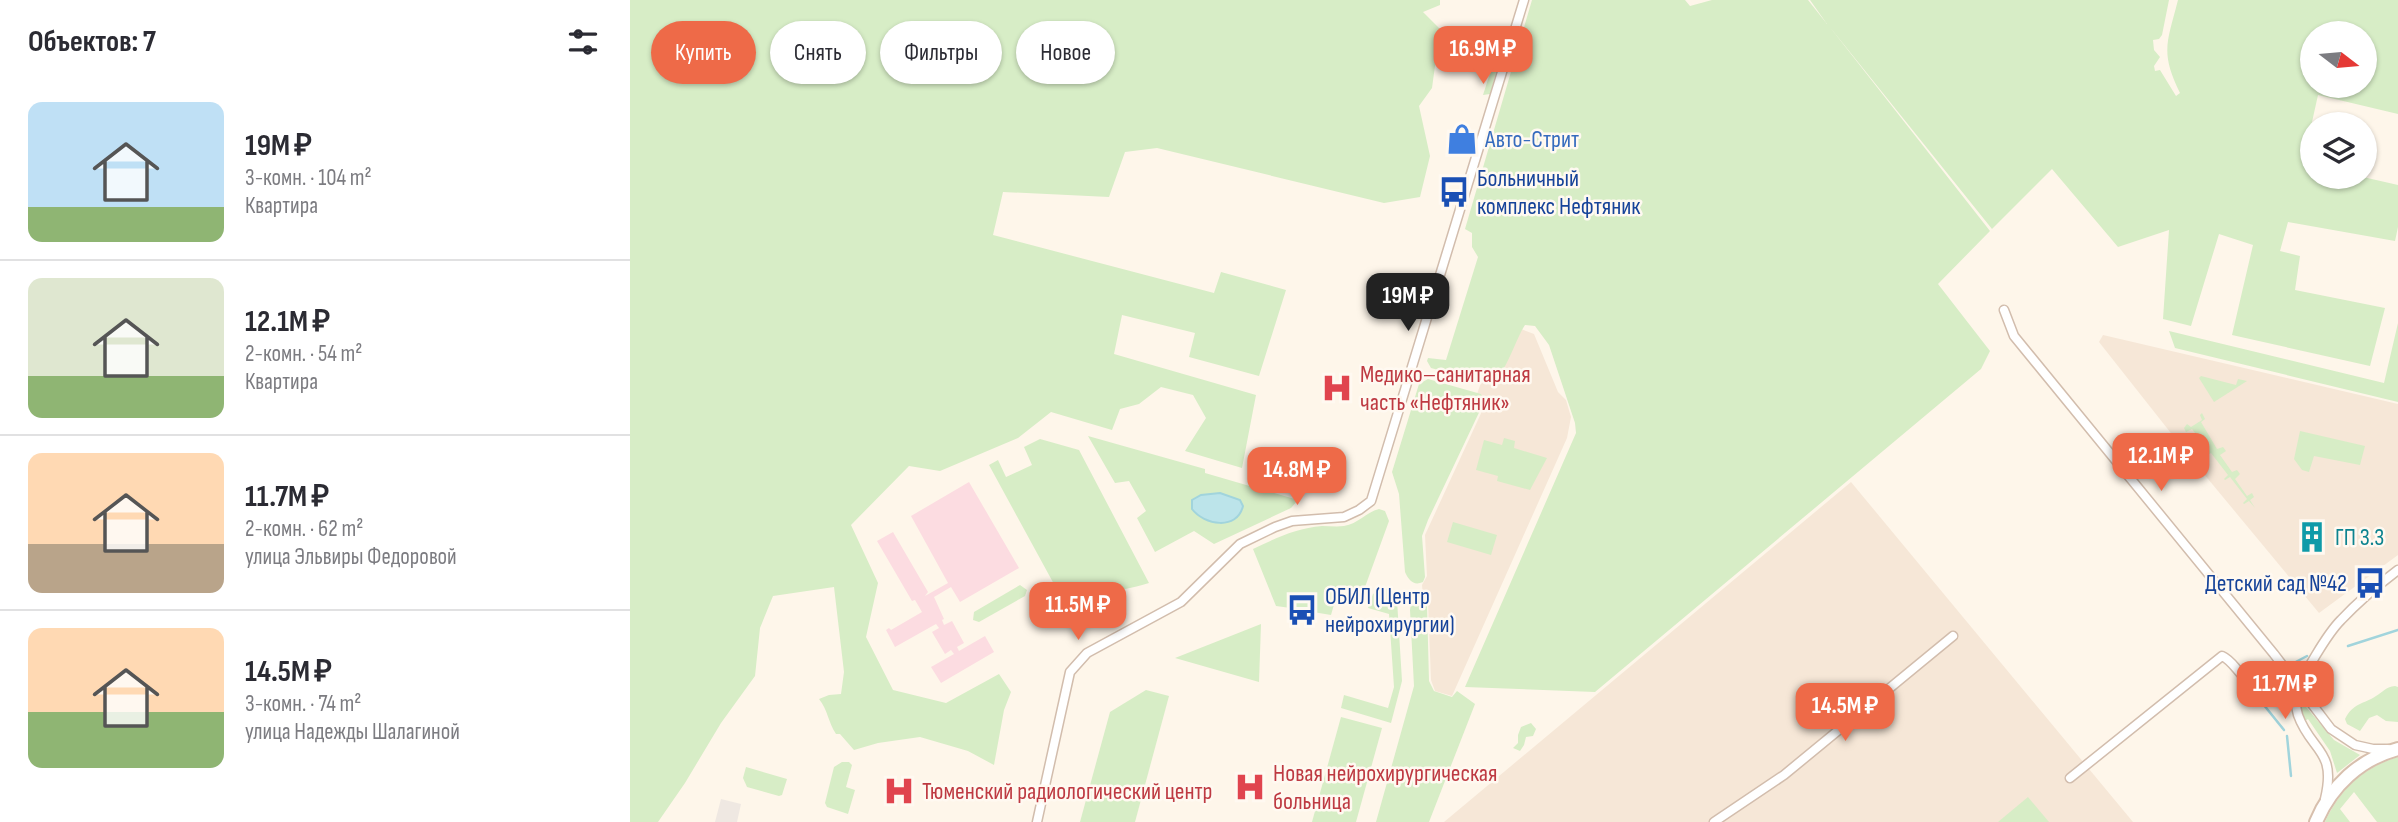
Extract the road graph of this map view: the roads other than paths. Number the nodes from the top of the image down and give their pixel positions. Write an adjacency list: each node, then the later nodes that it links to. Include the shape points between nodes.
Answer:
1 (1524, 0): 9 (street, via 1371,501 1344,517 1292,522 1240,544 1181,603 1087,653 1070,673)
2 (2004, 310): 5 (street, via 2014,336)
3 (2398, 570): 5 (street, via 2341,620)
4 (1953, 636): 10 (street, via 1784,775)
5 (2299, 687): 6 (street, via 2331,729 2347,741 2362,748); 7 (street, via 2292,696 2281,696 2243,677 2222,656); 8 (street, via 2297,714 2326,763)
6 (2398, 748): 8 (main road, via 2354,771)
7 (2070, 778)
8 (2324, 805): 11 (main road)
9 (1037, 822)
10 (1714, 822)
11 (2316, 822)

